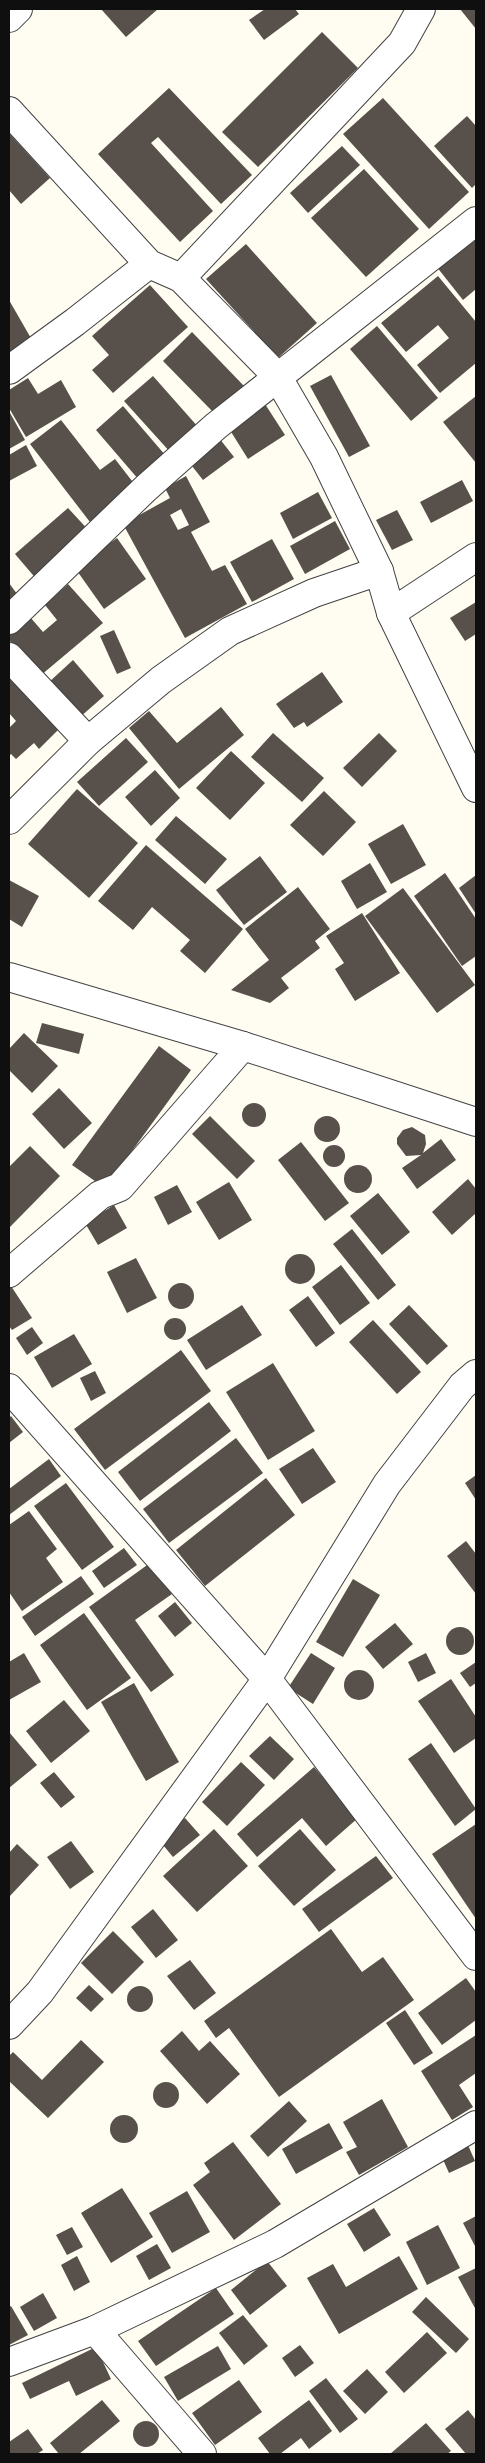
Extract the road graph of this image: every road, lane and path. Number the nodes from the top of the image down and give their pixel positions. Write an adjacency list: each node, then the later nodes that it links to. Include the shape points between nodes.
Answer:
1 (18, 9): 3 (street)
2 (421, 9): 7 (street, via 402,43)
3 (9, 18)
4 (9, 111): 6 (street)
5 (476, 221): 9 (street)
6 (149, 264): 7 (street); 8 (street)
7 (180, 278): 9 (street)
8 (9, 370)
9 (277, 376): 11 (street, via 324,456); 13 (street, via 146,488)
10 (476, 557): 12 (street)
11 (379, 571): 12 (street); 15 (street, via 314,594 230,631 161,680)
12 (391, 613): 16 (street)
13 (9, 620)
14 (9, 657): 15 (street)
15 (88, 741): 17 (street)
16 (476, 788)
17 (9, 820)
18 (9, 977): 19 (street)
19 (243, 1046): 20 (street); 21 (street, via 120,1187 100,1195)
20 (476, 1122)
21 (9, 1273)
22 (476, 1374): 24 (street, via 462,1386 387,1484)
23 (9, 1388): 24 (street)
24 (267, 1680): 25 (street); 26 (street, via 40,1992)
25 (476, 1956)
26 (9, 2025)
27 (476, 2125): 28 (street, via 275,2244)
28 (95, 2330): 29 (street); 30 (street)
29 (9, 2362)
30 (202, 2454)

